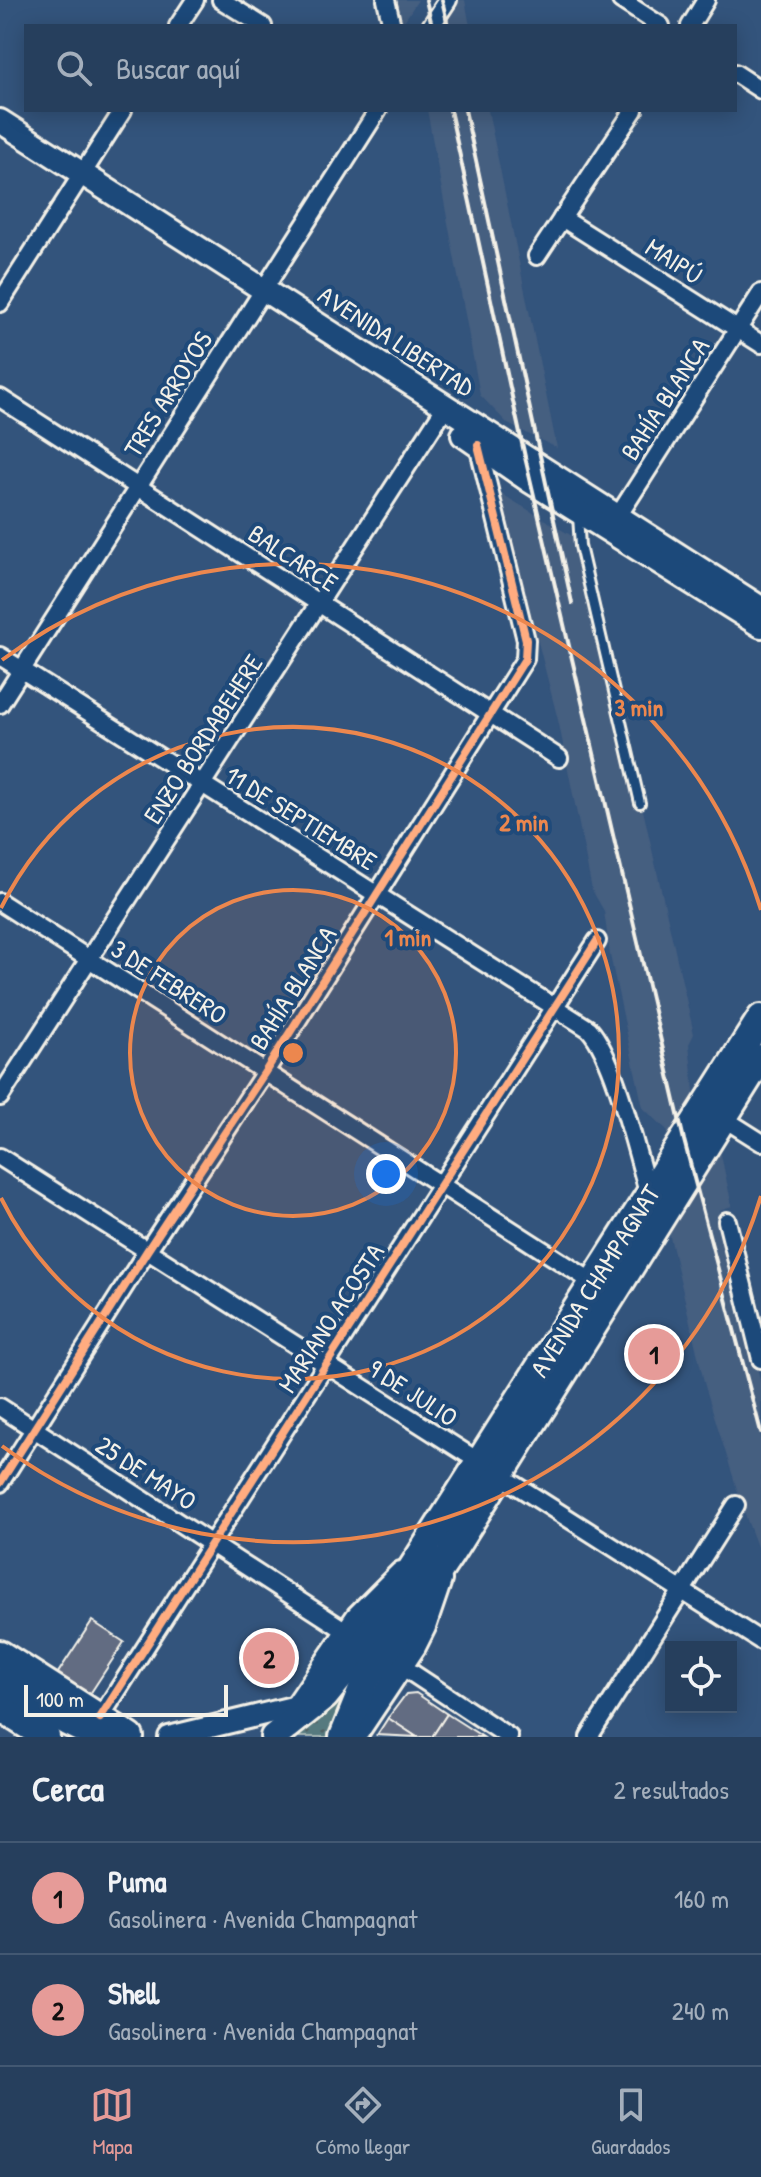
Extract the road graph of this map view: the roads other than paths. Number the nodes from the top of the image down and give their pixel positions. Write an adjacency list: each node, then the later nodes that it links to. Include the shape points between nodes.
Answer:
1 (195, 0): 7 (street)
2 (221, 0): 8 (street)
3 (386, 0): 9 (street)
4 (448, 0): 10 (street)
5 (621, 0): 11 (street)
6 (706, 0): 12 (street)
7 (179, 24)
8 (260, 24)
9 (392, 24)
10 (432, 24)
11 (658, 24)
12 (691, 24)
13 (737, 74): 14 (street)
14 (761, 90)
15 (122, 112): 20 (street)
16 (377, 112): 24 (street, TRES ARROYOS)
17 (633, 112): 21 (street)
18 (0, 121): 20 (main road, AVENIDA LIBERTAD)
19 (0, 139): 20 (main road, AVENIDA LIBERTAD)
20 (78, 180): 24 (main road, AVENIDA LIBERTAD); 25 (street)
21 (562, 218): 22 (street); 26 (street, MAIPÚ)
22 (537, 256)
23 (761, 293): 26 (street, BAHÍA BLANCA)
24 (259, 296): 29 (main road, AVENIDA LIBERTAD); 31 (street, TRES ARROYOS)
25 (0, 303)
26 (738, 330): 27 (street, MAIPÚ); 33 (street, BAHÍA BLANCA)
27 (761, 344)
28 (0, 398): 31 (street, BALCARCE)
29 (442, 412): 30 (main road, AVENIDA LIBERTAD); 33 (main road, AVENIDA LIBERTAD); 34 (street, ENZO BORDABEHERE)
30 (478, 445): 32 (main road, AVENIDA LIBERTAD); 40 (street, BAHÍA BLANCA, via 527,646 525,659)
31 (138, 487): 34 (street, BALCARCE); 38 (street, TRES ARROYOS)
32 (578, 511): 33 (main road, AVENIDA LIBERTAD); 43 (lane, via 580,546)
33 (613, 524): 35 (main road, AVENIDA LIBERTAD); 36 (main road, AVENIDA LIBERTAD)
34 (319, 603): 40 (street, BALCARCE); 42 (street, ENZO BORDABEHERE)
35 (761, 608)
36 (761, 626)
37 (0, 656): 38 (street, 11 DE SEPTIEMBRE)
38 (22, 669): 39 (street, TRES ARROYOS); 42 (street, 11 DE SEPTIEMBRE)
39 (0, 704)
40 (492, 714): 41 (street, BALCARCE); 44 (street, BAHÍA BLANCA)
41 (559, 758)
42 (202, 784): 44 (street, 11 DE SEPTIEMBRE); 47 (street, ENZO BORDABEHERE)
43 (640, 803)
44 (375, 894): 48 (street, 11 DE SEPTIEMBRE); 51 (street, BAHÍA BLANCA)
45 (0, 902): 47 (street, 3 DE FEBRERO)
46 (597, 941): 48 (street, MARIANO ACOSTA)
47 (89, 959): 51 (street, 3 DE FEBRERO); 52 (street, ENZO BORDABEHERE)
48 (554, 1007): 56 (street, MARIANO ACOSTA); 57 (street, 11 DE SEPTIEMBRE, via 589,1029 603,1048)
49 (761, 1018): 57 (highway, AVENIDA CHAMPAGNAT)
50 (761, 1058): 53 (highway, AVENIDA CHAMPAGNAT)
51 (265, 1072): 56 (street, 3 DE FEBRERO); 59 (street, BAHÍA BLANCA)
52 (0, 1097)
53 (723, 1118): 54 (street); 65 (highway, AVENIDA CHAMPAGNAT)
54 (761, 1142)
55 (0, 1157): 59 (street, 9 DE JULIO)
56 (440, 1184): 60 (street, 3 DE FEBRERO); 62 (street, MARIANO ACOSTA)
57 (649, 1195): 60 (highway, AVENIDA CHAMPAGNAT)
58 (727, 1221): 61 (street)
59 (147, 1251): 62 (street, 9 DE JULIO); 64 (street, BAHÍA BLANCA)
60 (594, 1283): 65 (highway, AVENIDA CHAMPAGNAT)
61 (761, 1359)
62 (325, 1365): 65 (street, 9 DE JULIO); 68 (street, MARIANO ACOSTA)
63 (0, 1407): 64 (street, 25 DE MAYO)
64 (34, 1429): 66 (street, BAHÍA BLANCA); 68 (street, 25 DE MAYO)
65 (489, 1469): 69 (highway, AVENIDA CHAMPAGNAT); 70 (street, 9 DE JULIO)
66 (0, 1483)
67 (736, 1505): 70 (street)
68 (211, 1543): 71 (street, 25 DE MAYO); 79 (street, MARIANO ACOSTA)
69 (439, 1549): 71 (street, AVENIDA CHAMPAGNAT, via 373,1600); 74 (street, AVENIDA CHAMPAGNAT, via 425,1627); 76 (highway, AVENIDA CHAMPAGNAT); 80 (highway, AVENIDA CHAMPAGNAT, via 365,1682)
70 (680, 1592): 72 (street, 9 DE JULIO); 85 (street)
71 (346, 1631): 77 (street, AVENIDA CHAMPAGNAT)
72 (761, 1641)
73 (0, 1654): 79 (highway)
74 (403, 1667): 80 (street, AVENIDA CHAMPAGNAT); 84 (street)
75 (0, 1680): 79 (highway)
76 (325, 1696): 77 (highway); 83 (highway, AVENIDA CHAMPAGNAT)
77 (297, 1706): 82 (street); 83 (street, AVENIDA CHAMPAGNAT)
78 (0, 1708): 79 (highway)
79 (79, 1730): 81 (highway)
80 (350, 1731)
81 (130, 1737)
82 (169, 1737)
83 (272, 1737)
84 (509, 1737)
85 (589, 1737)

